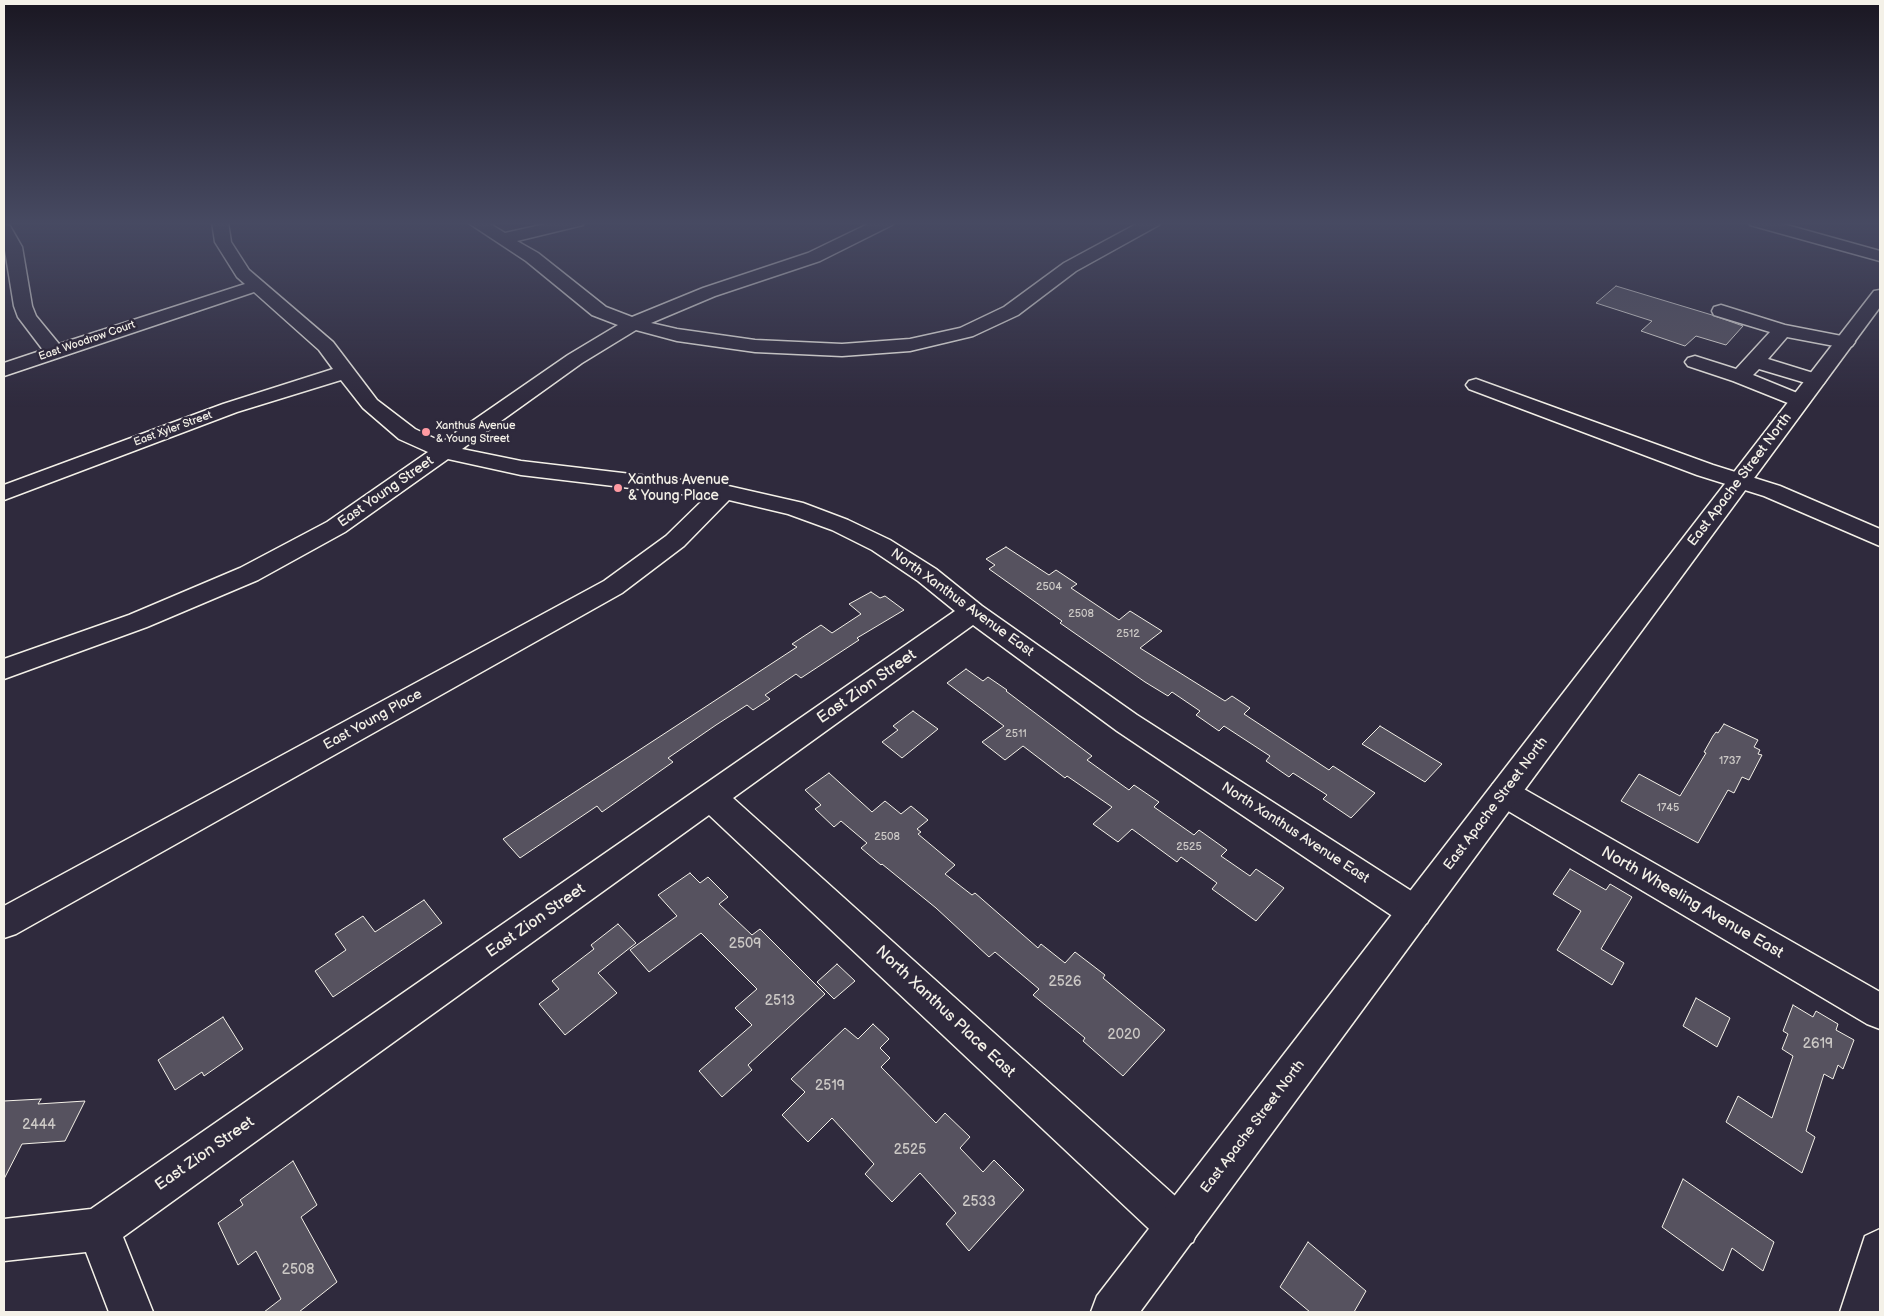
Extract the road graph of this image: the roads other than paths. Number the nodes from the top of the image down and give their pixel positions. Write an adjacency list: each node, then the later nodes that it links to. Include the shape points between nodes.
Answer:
1 (13, 283): 12 (street, via 27,317)
2 (254, 283): 6 (street, North Xanthus Avenue East)
3 (565, 283): 9 (street, via 599,311)
4 (735, 283): 9 (street, East Young Street)
5 (1048, 283): 9 (street, via 1011,311 966,332 910,345 873,349 755,346 677,335)
6 (256, 286): 12 (street, East Woodrow Court); 16 (street, North Xanthus Avenue East, via 326,346)
7 (1880, 295): 11 (street, East Apache Street North)
8 (1721, 311): 10 (street)
9 (634, 324): 20 (street, East Young Street, via 575,359)
10 (1782, 330): 11 (street); 14 (street)
11 (1845, 342): 17 (street, East Apache Street North)
12 (55, 352): 15 (street, East Woodrow Court)
13 (1700, 356): 14 (street)
14 (1748, 368): 17 (street); 19 (street)
15 (4, 370)
16 (345, 372): 20 (street, North Xanthus Avenue East, via 370,404 395,426); 23 (street, East Xyler Street, via 213,414)
17 (1816, 380): 19 (street, East Apache Street North)
18 (1476, 385): 21 (street)
19 (1800, 401): 21 (street, East Apache Street North)
20 (444, 452): 22 (street, North Xanthus Avenue East, via 522,468); 26 (street, East Young Street, via 336,527 249,574 138,621)
21 (1740, 480): 24 (street); 27 (street, East Apache Street North)
22 (724, 492): 25 (street, North Xanthus Avenue East, via 795,508 881,544); 30 (street, East Young Place, via 675,541 613,587)
23 (4, 493)
24 (1880, 538)
25 (973, 612): 28 (street, East Zion Street); 29 (street, North Xanthus Avenue East, via 1127,723)
26 (4, 669)
27 (1504, 793): 29 (street, East Apache Street North); 31 (street, North Wheeling Avenue East)
28 (711, 797): 32 (street, North Xanthus Place East); 33 (street, East Zion Street)
29 (1415, 912): 32 (street, East Apache Street North)
30 (4, 923)
31 (1880, 1012)
32 (1178, 1227): 37 (street, East Apache Street North)
33 (98, 1229): 34 (street); 36 (street)
34 (4, 1240)
35 (1880, 1251): 38 (street)
36 (131, 1312)
37 (1113, 1312)
38 (1862, 1312)

